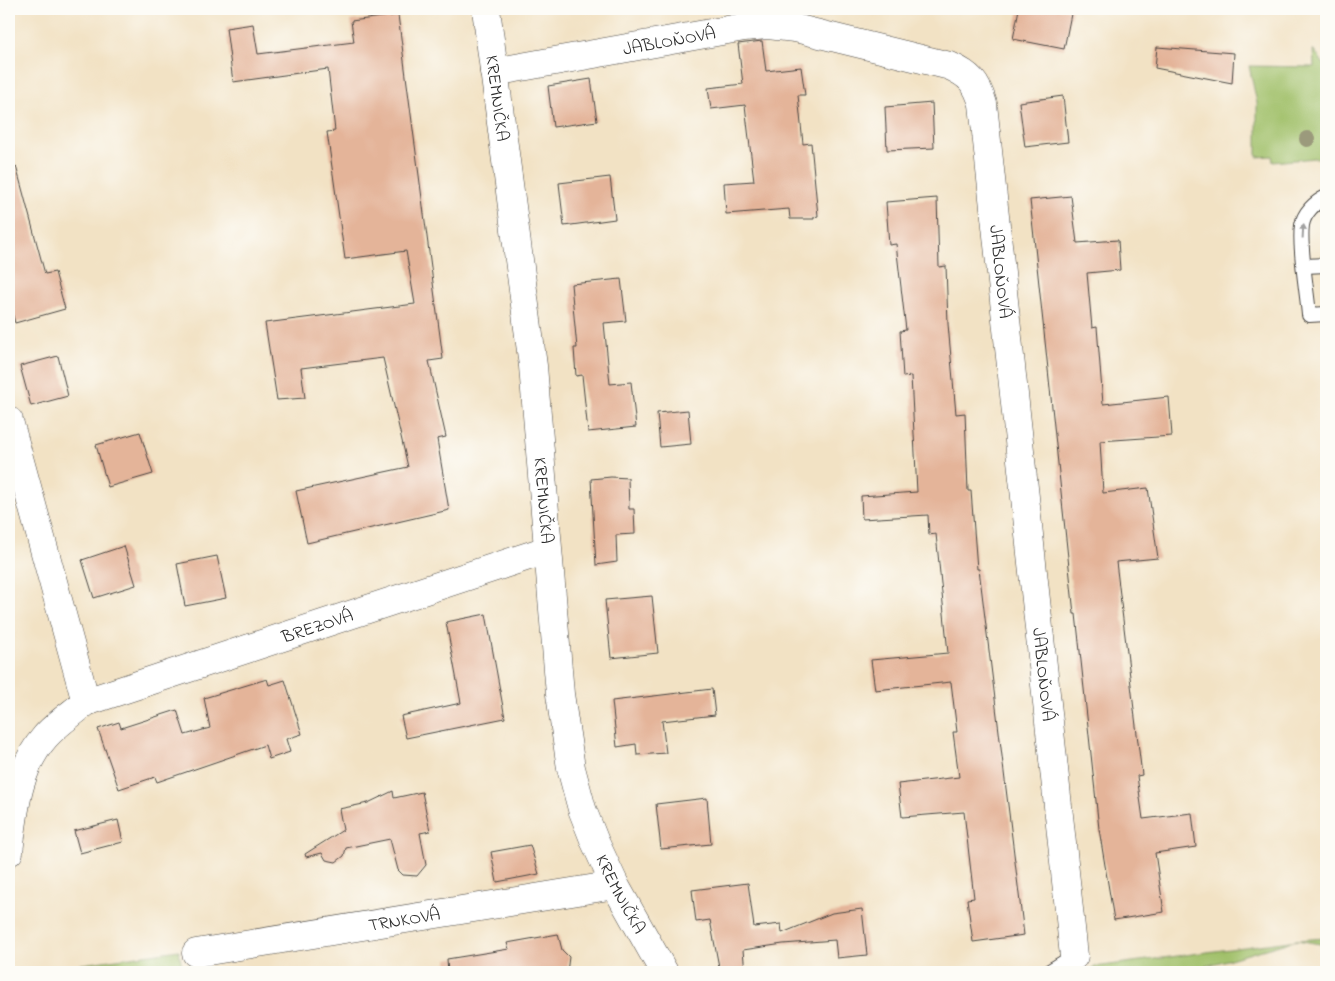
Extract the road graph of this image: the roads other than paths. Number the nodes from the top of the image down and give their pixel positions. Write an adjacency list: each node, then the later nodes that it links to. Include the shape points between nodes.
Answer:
1 (486, 9): 2 (street, KREMNIČKA)
2 (494, 72): 8 (street, KREMNIČKA, via 533,366 542,450); 13 (street, JABLOŇOVÁ, via 768,25 795,28 950,66 967,74 978,87 984,114)
3 (1326, 197): 5 (lane, one-way to 3, via 1302,225 1311,207)
4 (1326, 265): 5 (lane)
5 (1305, 266): 6 (lane, via 1309,315)
6 (1326, 314)
7 (9, 421): 9 (street)
8 (547, 550): 9 (street, BREZOVÁ); 11 (street, KREMNIČKA, via 560,694 571,768 582,809)
9 (86, 702): 10 (street, BREZOVÁ, via 45,736 25,767 16,800)
10 (9, 852)
11 (615, 885): 12 (street, TRNKOVÁ); 14 (street, KREMNIČKA)
12 (196, 954)
13 (1074, 956): 15 (lane)
14 (664, 972)
15 (1048, 972)

